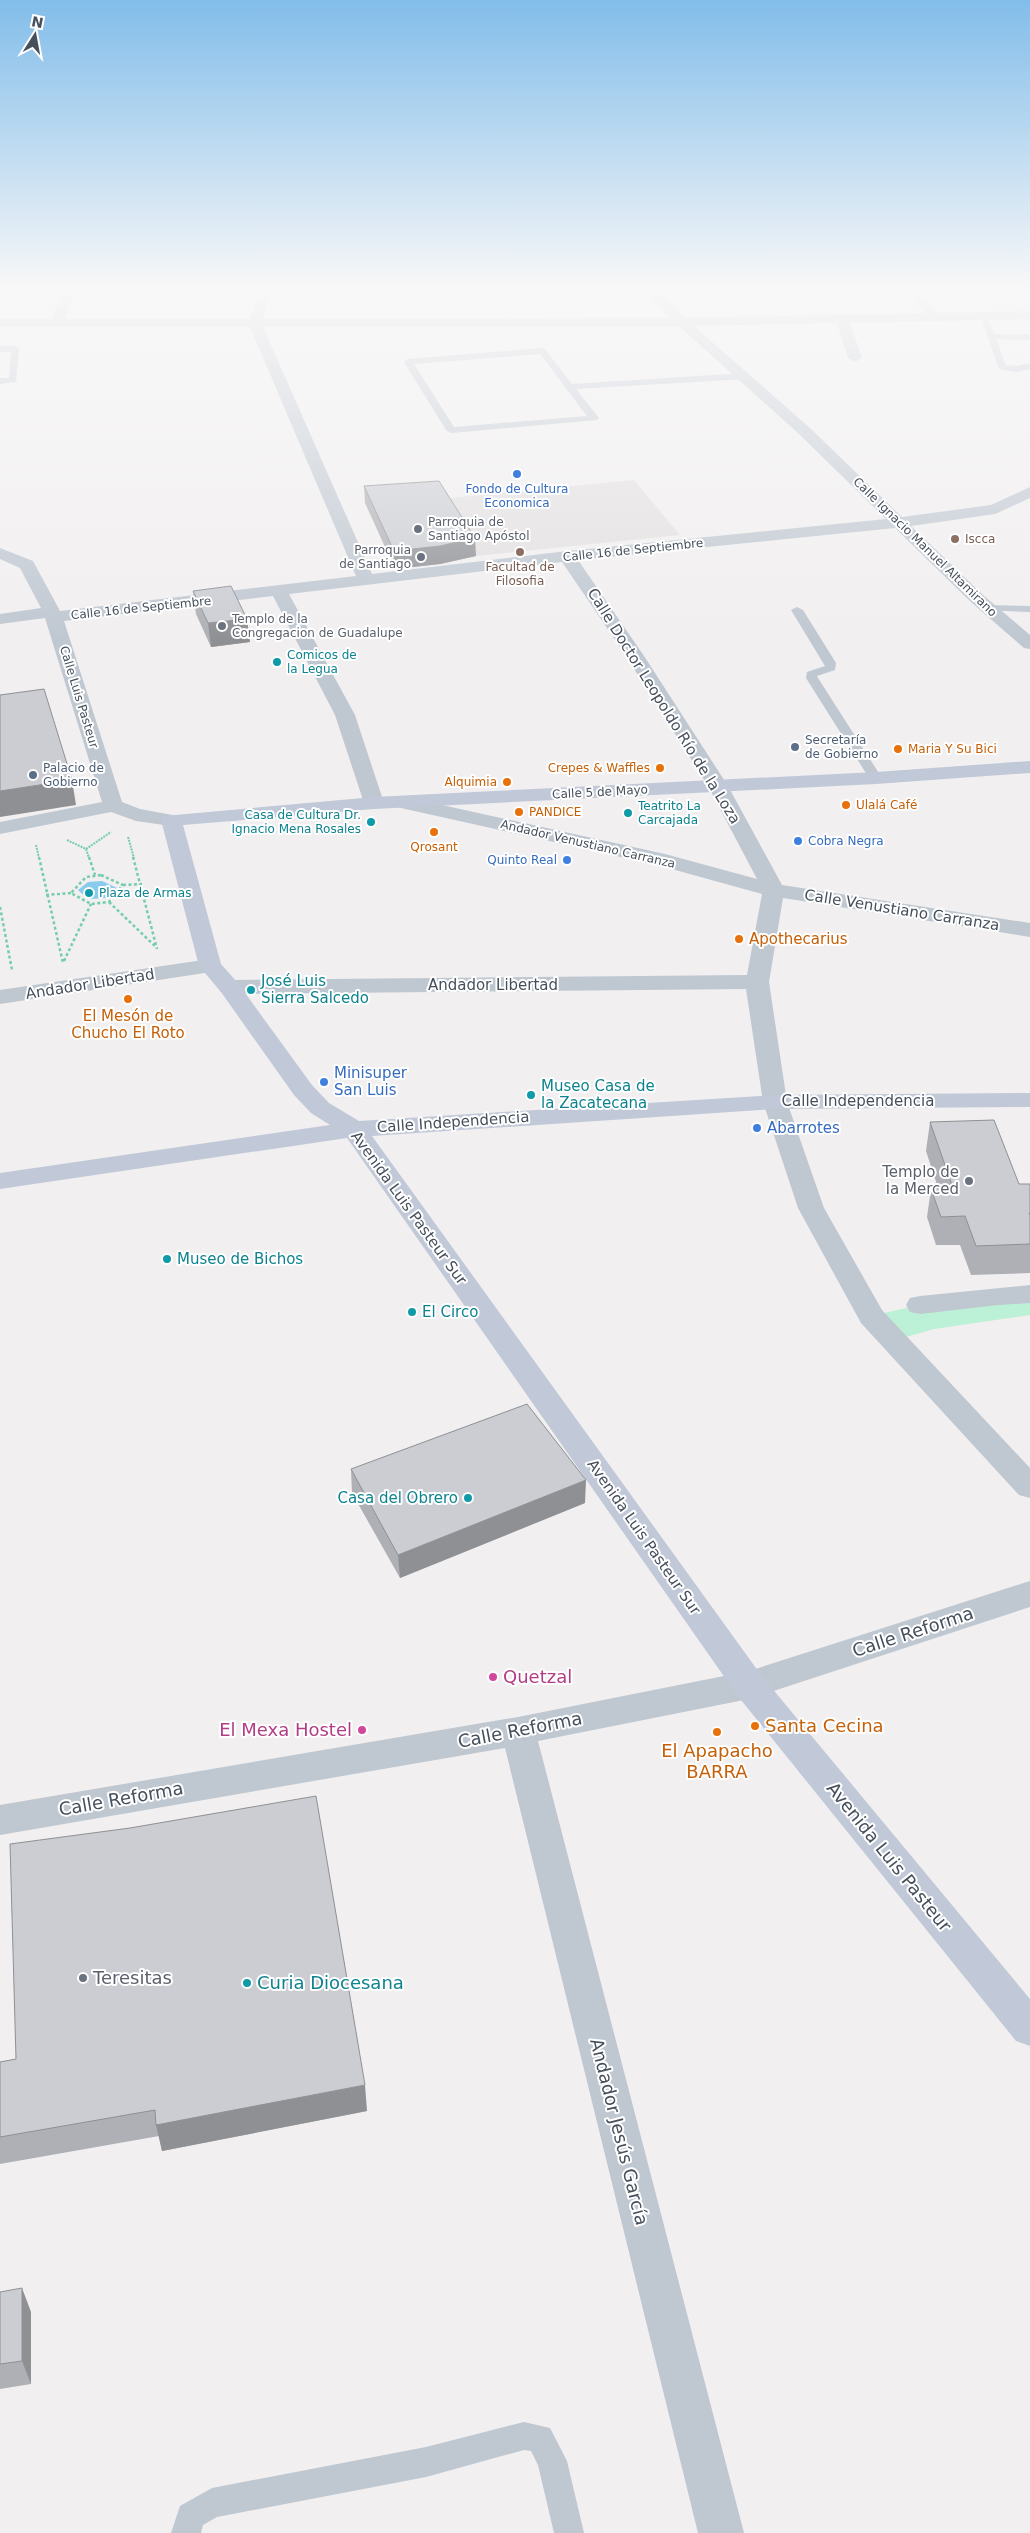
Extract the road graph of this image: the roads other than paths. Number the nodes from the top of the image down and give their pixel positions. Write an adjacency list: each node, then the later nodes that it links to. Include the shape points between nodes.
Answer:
1 (290, 404): 9 (street)
2 (435, 404): 3 (lane, via 451,430 594,418)
3 (583, 404)
4 (776, 404): 6 (street, Calle Ignacio Manuel Altamirano)
5 (1030, 492): 6 (street, Calle 16 de Septiembre, via 995,509)
6 (897, 523): 8 (street, Calle 16 de Septiembre); 11 (street, Calle Ignacio Manuel Altamirano)
7 (0, 554): 14 (street, Calle Luis Pasteur, via 27,565)
8 (568, 556): 9 (street, Calle 16 de Septiembre); 19 (street, Calle Doctor Leopoldo Río de la Loza)
9 (367, 581): 10 (street, Calle 16 de Septiembre)
10 (279, 592): 14 (street, Calle 16 de Septiembre); 21 (street, via 345,715)
11 (988, 608): 12 (lane); 16 (street, Calle Ignacio Manuel Altamirano)
12 (1030, 609)
13 (797, 610): 18 (lane, via 830,663 831,668 815,672 812,678)
14 (53, 615): 15 (street, Calle 16 de Septiembre); 22 (street, Calle Luis Pasteur)
15 (0, 619)
16 (1030, 644)
17 (1030, 767): 18 (street, Calle 5 de Mayo)
18 (876, 778): 19 (street, Calle 5 de Mayo)
19 (718, 786): 20 (street, Calle 5 de Mayo); 25 (street, Calle Doctor Leopoldo Río de la Loza)
20 (401, 802): 21 (street, Calle 5 de Mayo); 25 (street, Andador Venustiano Carranza, via 665,860)
21 (374, 803): 23 (street, Calle 5 de Mayo)
22 (113, 806): 23 (street, via 136,815); 24 (street)
23 (171, 820): 27 (street, Avenida Luis Pasteur Sur)
24 (0, 828)
25 (774, 890): 26 (street, Calle Venustiano Carranza); 28 (street)
26 (1030, 930)
27 (210, 966): 29 (street, Avenida Luis Pasteur Sur); 30 (street, Andador Libertad)
28 (758, 982): 29 (street, Andador Libertad); 32 (street)
29 (229, 987): 33 (street, Avenida Luis Pasteur Sur, via 303,1090 320,1108)
30 (8, 996)
31 (1030, 1100): 32 (street, Calle Independencia)
32 (775, 1102): 33 (street, Calle Independencia); 37 (street, via 811,1208 871,1316)
33 (354, 1129): 34 (street, Calle Independencia); 39 (street, Avenida Luis Pasteur Sur)
34 (0, 1181)
35 (1030, 1294): 36 (street)
36 (920, 1305)
37 (1030, 1487)
38 (1030, 1594): 39 (street, Calle Reforma)
39 (749, 1685): 40 (street, Calle Reforma); 42 (street, Avenida Luis Pasteur)
40 (518, 1731): 41 (street, Calle Reforma); 45 (street, Andador Jesús García)
41 (0, 1820)
42 (1030, 2028)
43 (186, 2533): 44 (lane, via 190,2516 212,2503 426,2462 524,2436 540,2438 552,2461)
44 (569, 2533)
45 (721, 2533)

